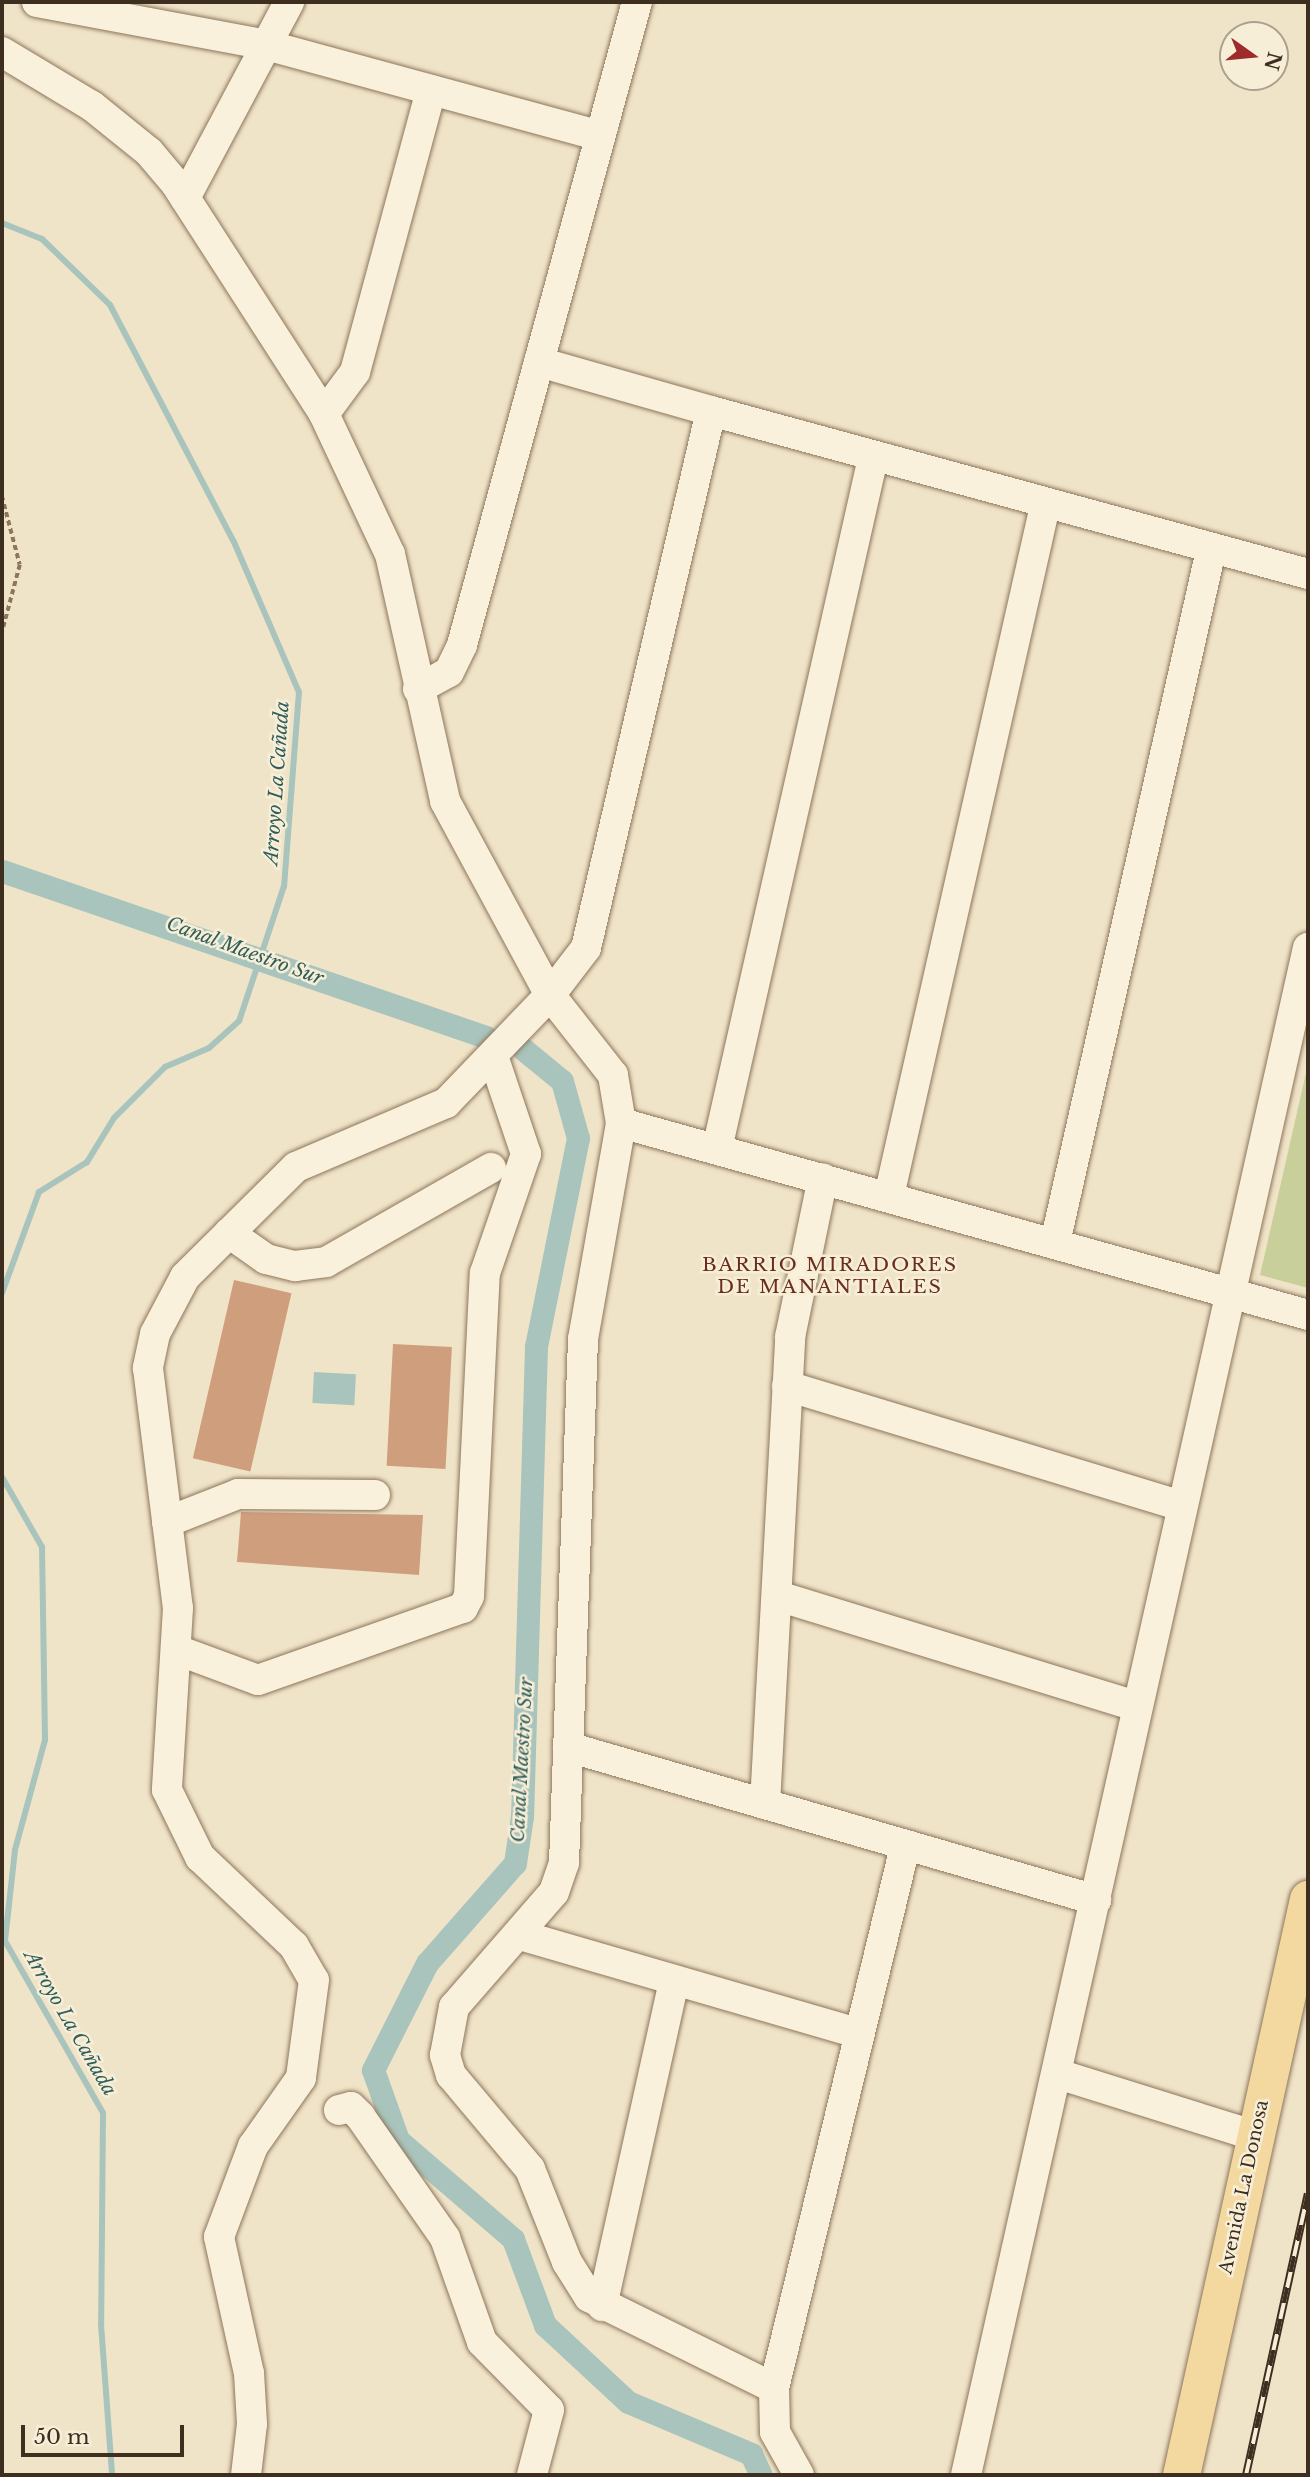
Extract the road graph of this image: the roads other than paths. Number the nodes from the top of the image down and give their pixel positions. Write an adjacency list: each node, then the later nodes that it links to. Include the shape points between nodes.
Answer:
1 (37, 2): 4 (street)
2 (289, 2): 4 (street)
3 (637, 2): 7 (street)
4 (266, 44): 6 (street); 8 (street)
5 (2, 52): 8 (street, via 125,129)
6 (431, 90): 7 (street); 11 (street, via 355,372)
7 (600, 136): 9 (street)
8 (185, 198): 11 (street)
9 (539, 362): 10 (street); 16 (street, via 458,657 449,672)
10 (711, 411): 12 (street); 18 (street, via 586,948)
11 (324, 414): 16 (street, via 390,554)
12 (873, 458): 13 (street); 21 (street)
13 (1045, 506): 14 (street); 24 (street)
14 (1211, 550): 15 (street); 26 (street)
15 (1308, 574)
16 (418, 689): 18 (street, via 445,801)
17 (1308, 948): 27 (street)
18 (550, 995): 19 (street); 20 (street, via 613,1075)
19 (494, 1059): 25 (street, via 421,1118 296,1167); 34 (street, via 526,1154 485,1273 463,1608 258,1680)
20 (621, 1123): 21 (street); 36 (street, via 583,1339)
21 (716, 1149): 23 (street)
22 (491, 1168): 25 (street, via 326,1262 295,1266 266,1259)
23 (823, 1178): 24 (street); 29 (street, via 794,1308)
24 (889, 1196): 26 (street)
25 (229, 1233): 32 (street, via 185,1276 155,1334 149,1411)
26 (1055, 1243): 27 (street)
27 (1229, 1292): 28 (street); 31 (street)
28 (1308, 1315)
29 (787, 1385): 31 (street); 33 (street)
30 (375, 1495): 32 (street, via 239,1494)
31 (1179, 1505): 35 (street)
32 (167, 1522): 34 (street)
33 (778, 1596): 35 (street); 37 (street)
34 (177, 1650): 49 (street, via 167,1790 200,1857 295,1946 314,1980 301,2078 253,2146 219,2236 248,2373 251,2449)
35 (1136, 1706): 40 (street)
36 (568, 1747): 37 (street); 41 (street, via 562,1877)
37 (765, 1804): 38 (street)
38 (905, 1847): 40 (street); 43 (street)
39 (1308, 1899): 46 (main road, Avenida La Donosa)
40 (1096, 1900): 44 (street)
41 (520, 1935): 42 (street); 47 (street, via 454,2007 445,2055 451,2075 530,2169 576,2282)
42 (674, 1982): 43 (street); 47 (street)
43 (857, 2034): 48 (street)
44 (1058, 2074): 46 (street); 52 (street)
45 (339, 2110): 50 (street, via 351,2108 360,2116 445,2238 482,2342 549,2410)
46 (1256, 2136): 53 (main road, Avenida La Donosa)
47 (602, 2306): 48 (street)
48 (774, 2388): 51 (street, via 775,2432)
49 (246, 2475)
50 (532, 2475)
51 (799, 2475)
52 (966, 2475)
53 (1181, 2475)

